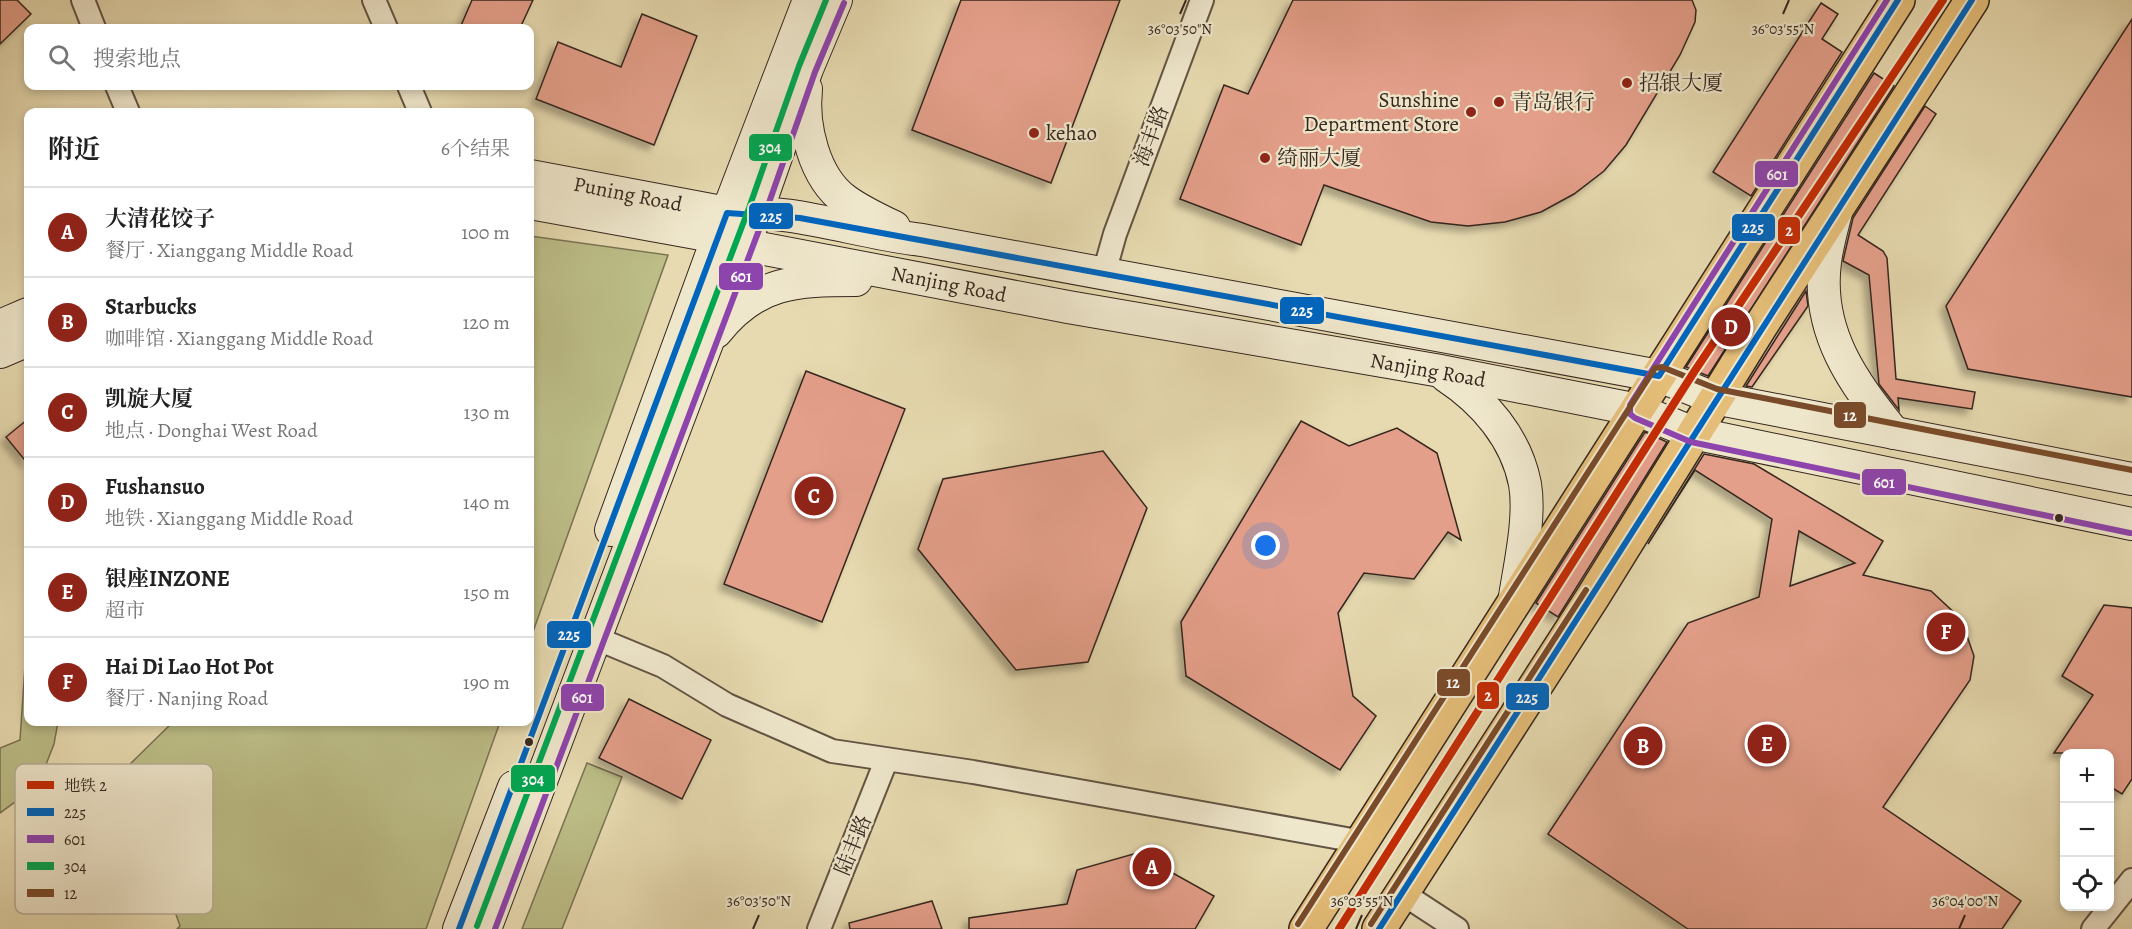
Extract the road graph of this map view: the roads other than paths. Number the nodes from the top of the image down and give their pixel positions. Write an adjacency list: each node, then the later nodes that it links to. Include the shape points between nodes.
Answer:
1 (83, 0): 8 (street)
2 (374, 0): 9 (street)
3 (809, 0): 18 (main road)
4 (836, 0): 10 (main road)
5 (1202, 0): 20 (street, 海丰路)
6 (1898, 0): 28 (main road)
7 (1972, 0): 17 (main road)
8 (92, 24)
9 (384, 24)
10 (807, 69): 18 (main road); 19 (main road, via 804,103 808,126 819,165 830,184 843,199 864,212)
11 (119, 90): 13 (street)
12 (411, 90): 14 (street)
13 (126, 108)
14 (418, 108)
15 (534, 177): 18 (main road, Puning Road)
16 (534, 203): 18 (main road, Puning Road)
17 (1836, 208): 29 (main road); 32 (main road, via 1825,263 1832,336 1857,387)
18 (736, 226): 19 (main road, Nanjing Road); 21 (main road, Nanjing Road); 25 (main road); 41 (main road, via 590,585)
19 (922, 240): 20 (main road, Nanjing Road)
20 (1104, 273): 28 (main road, Nanjing Road)
21 (915, 278): 25 (main road, via 822,280 772,289 745,300); 27 (main road, Nanjing Road)
22 (24, 316): 23 (main road)
23 (0, 326)
24 (24, 342): 26 (main road)
25 (703, 349): 36 (main road)
26 (0, 352)
27 (1435, 370): 30 (main road, Nanjing Road); 35 (main road, via 1479,400 1503,430 1515,454 1525,484 1526,512)
28 (1659, 376): 29 (main road, Nanjing Road); 30 (main road)
29 (1714, 398): 31 (main road); 32 (main road, Nanjing Road)
30 (1638, 410): 31 (main road, Nanjing Road); 35 (main road)
31 (1693, 433): 34 (main road, Nanjing Road); 40 (main road)
32 (1894, 434): 33 (main road, Nanjing Road)
33 (2132, 479)
34 (2132, 524)
35 (1514, 603): 38 (main road)
36 (593, 637): 37 (street, via 663,666 727,705 797,738 832,751); 42 (main road)
37 (886, 761): 38 (street, via 973,772); 43 (street, 陆丰路)
38 (1363, 842): 44 (main road)
39 (2132, 880): 47 (street)
40 (1402, 893): 45 (main road); 46 (street)
41 (459, 929)
42 (484, 929)
43 (819, 929)
44 (1306, 929)
45 (1379, 929)
46 (1457, 929)
47 (2092, 929)

